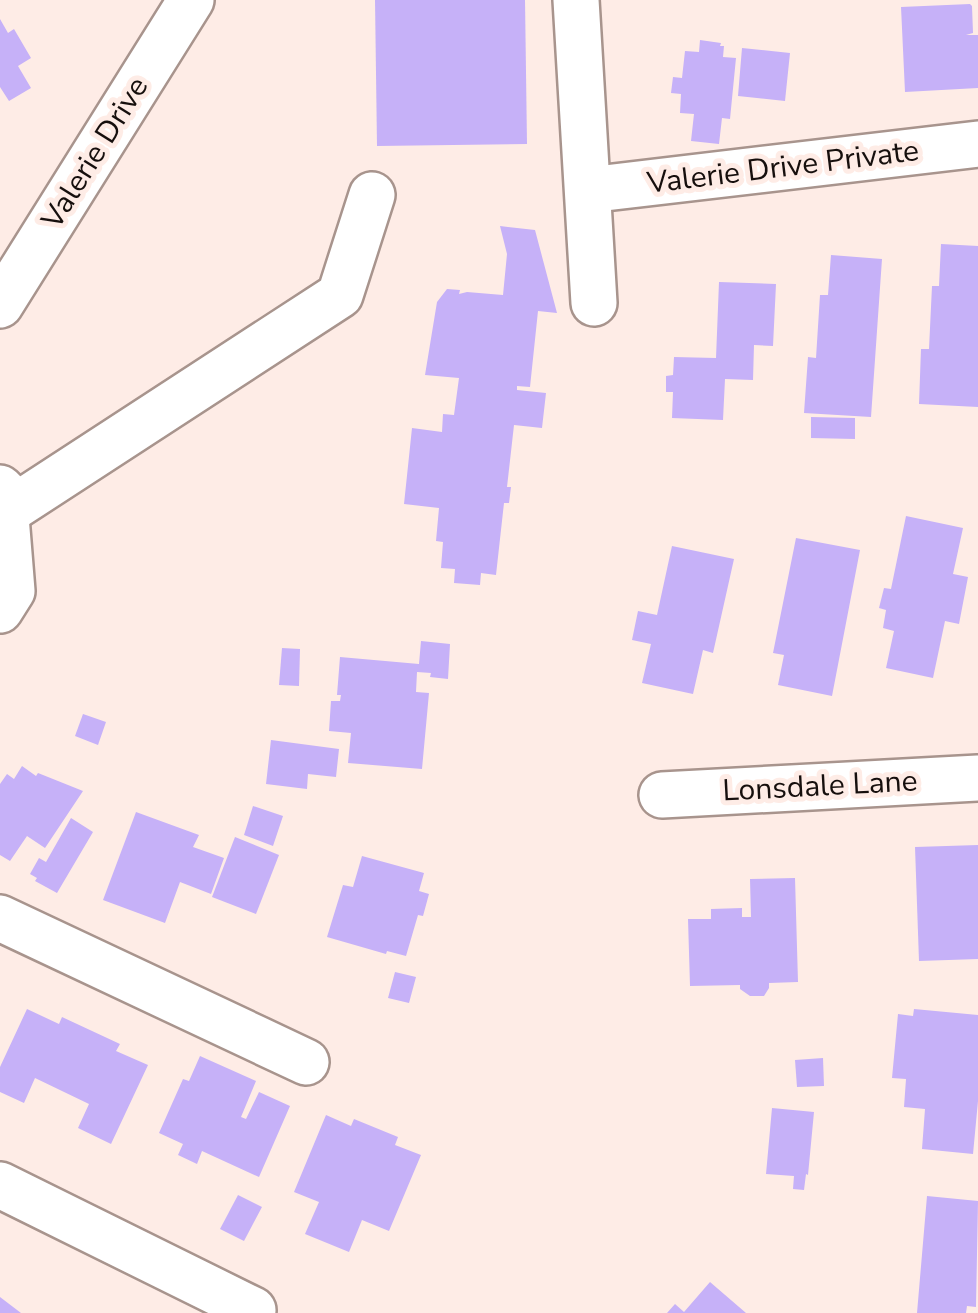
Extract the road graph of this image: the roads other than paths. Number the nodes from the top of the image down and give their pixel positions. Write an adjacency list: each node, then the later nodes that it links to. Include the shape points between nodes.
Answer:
1 (190, 0): 8 (street, Valerie Drive)
2 (576, 0): 3 (street); 5 (street)
3 (586, 0)
4 (978, 144): 5 (street, Valerie Drive Private)
5 (588, 190): 7 (street)
6 (372, 195): 9 (street, via 340,295)
7 (594, 304)
8 (0, 306)
9 (3, 500): 10 (street, via 12,591)
10 (0, 610)
11 (978, 778): 12 (street, Lonsdale Lane)
12 (662, 794)
13 (0, 918): 14 (street)
14 (306, 1062)
15 (0, 1185): 16 (street)
16 (253, 1310)

